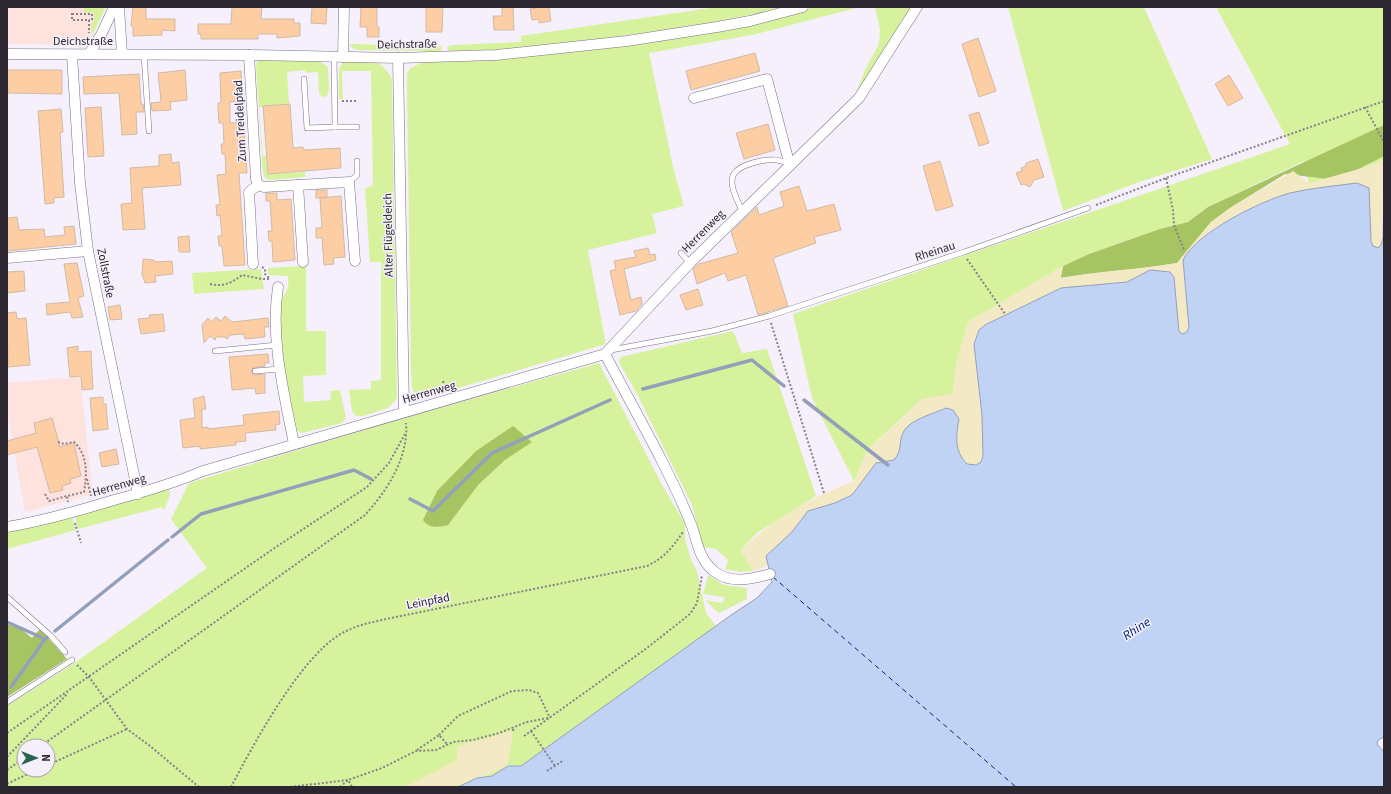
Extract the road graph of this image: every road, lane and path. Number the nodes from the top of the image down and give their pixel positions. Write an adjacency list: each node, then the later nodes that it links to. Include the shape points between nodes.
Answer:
1 (114, 7): 7 (street)
2 (119, 7): 10 (street)
3 (344, 7): 14 (street)
4 (803, 7): 15 (street, Deichstraße, via 723,26 612,43 496,55)
5 (917, 7): 27 (street, Herrenweg, via 860,98)
6 (89, 20): 6 (path, via 72,20 72,14 92,14 92,20); 7 (path, via 90,38)
7 (96, 43): 9 (street)
8 (7, 54): 12 (street, Deichstraße)
9 (89, 54): 10 (street, Deichstraße); 12 (street, Deichstraße)
10 (122, 54): 11 (street, Deichstraße)
11 (144, 54): 13 (street, Deichstraße); 24 (lane)
12 (72, 55): 35 (street, Zollstraße, via 80,183)
13 (249, 55): 14 (street, Deichstraße); 30 (street, Zum Treidelpfad)
14 (338, 57): 15 (street, Deichstraße); 19 (lane)
15 (398, 58): 53 (street, Alter Flügeldeich)
16 (304, 79): 22 (lane, via 307,128)
17 (694, 98): 27 (street, via 767,79)
18 (357, 100): 19 (path)
19 (334, 101): 22 (lane)
20 (1384, 101): 21 (path)
21 (1365, 107): 25 (path); 28 (path)
22 (335, 127): 23 (lane)
23 (357, 127)
24 (149, 131)
25 (1384, 142)
26 (357, 161): 29 (lane, via 357,175)
27 (790, 166): 33 (street, Herrenweg); 33 (lane, via 774,160 737,169 732,183)
28 (1166, 178): 32 (path); 34 (path, via 1174,225)
29 (349, 182): 31 (street); 38 (street)
30 (258, 185): 31 (street); 41 (street, via 249,192)
31 (298, 185): 39 (street)
32 (1088, 208): 47 (lane, Rheinau, via 964,252)
33 (742, 211): 40 (street, Herrenweg)
34 (1184, 250)
35 (88, 251): 37 (street); 59 (street, Zollstraße)
36 (681, 253): 40 (lane)
37 (7, 258)
38 (355, 261)
39 (303, 262)
40 (690, 263): 50 (street, Herrenweg)
41 (253, 264): 43 (path, via 263,267)
42 (969, 264): 46 (path)
43 (270, 279): 44 (path, via 262,280 242,275 228,284); 45 (path)
44 (210, 284)
45 (278, 287): 48 (street, via 275,307)
46 (1005, 314)
47 (768, 316): 50 (lane, Rheinau, via 712,331); 57 (path)
48 (278, 345): 49 (lane); 51 (street)
49 (215, 351)
50 (608, 352): 53 (street, Herrenweg); 65 (street)
51 (280, 369): 52 (lane); 55 (street)
52 (255, 371)
53 (404, 412): 55 (street, Herrenweg)
54 (58, 442): 56 (path, via 74,442 82,450)
55 (294, 444): 59 (street, Herrenweg, via 203,471)
56 (86, 478): 60 (path); 61 (path, via 84,492)
57 (824, 493)
58 (45, 494): 61 (path, via 49,501)
59 (138, 494): 64 (street, Herrenweg)
60 (91, 495)
61 (67, 496): 62 (path)
62 (68, 501)
63 (74, 516): 66 (path)
64 (7, 527)
65 (693, 527): 67 (street, via 698,552); 100 (path, Leinpfad, via 685,530 660,560 647,566 391,618 360,625 339,635 306,666 249,752)
66 (81, 543)
67 (705, 569): 68 (street, via 735,580 752,580); 76 (path, via 697,603 690,614)
68 (770, 574)
69 (7, 597): 70 (lane)
70 (65, 652)
71 (72, 660): 75 (lane)
72 (89, 677): 73 (path); 74 (path); 74 (path, via 367,487 389,463 407,431 406,445 401,458 378,501 365,515)
73 (71, 689): 81 (path); 89 (path)
74 (106, 701): 78 (path); 84 (path)
75 (7, 702)
76 (550, 718): 77 (path); 80 (path); 82 (path, via 538,693 529,690 512,691 458,716)
77 (514, 727): 79 (path); 85 (path, via 473,740)
78 (127, 729): 91 (path); 99 (path)
79 (513, 731)
80 (531, 731): 83 (path); 93 (path)
81 (7, 733)
82 (439, 735): 86 (path); 88 (path)
83 (524, 736)
84 (53, 738)
85 (460, 741): 86 (path); 87 (path)
86 (448, 744): 88 (path, via 436,750)
87 (462, 744)
88 (416, 751): 97 (path, via 382,768)
89 (7, 757)
90 (564, 760): 93 (path)
91 (56, 761)
92 (16, 764): 94 (path)
93 (555, 766): 95 (path)
94 (7, 770)
95 (547, 771)
96 (19, 778): 98 (path)
97 (348, 780): 101 (path); 102 (path); 103 (path)
98 (7, 784)
99 (199, 787)
100 (231, 787)
101 (290, 787)
102 (340, 787)
103 (352, 787)

